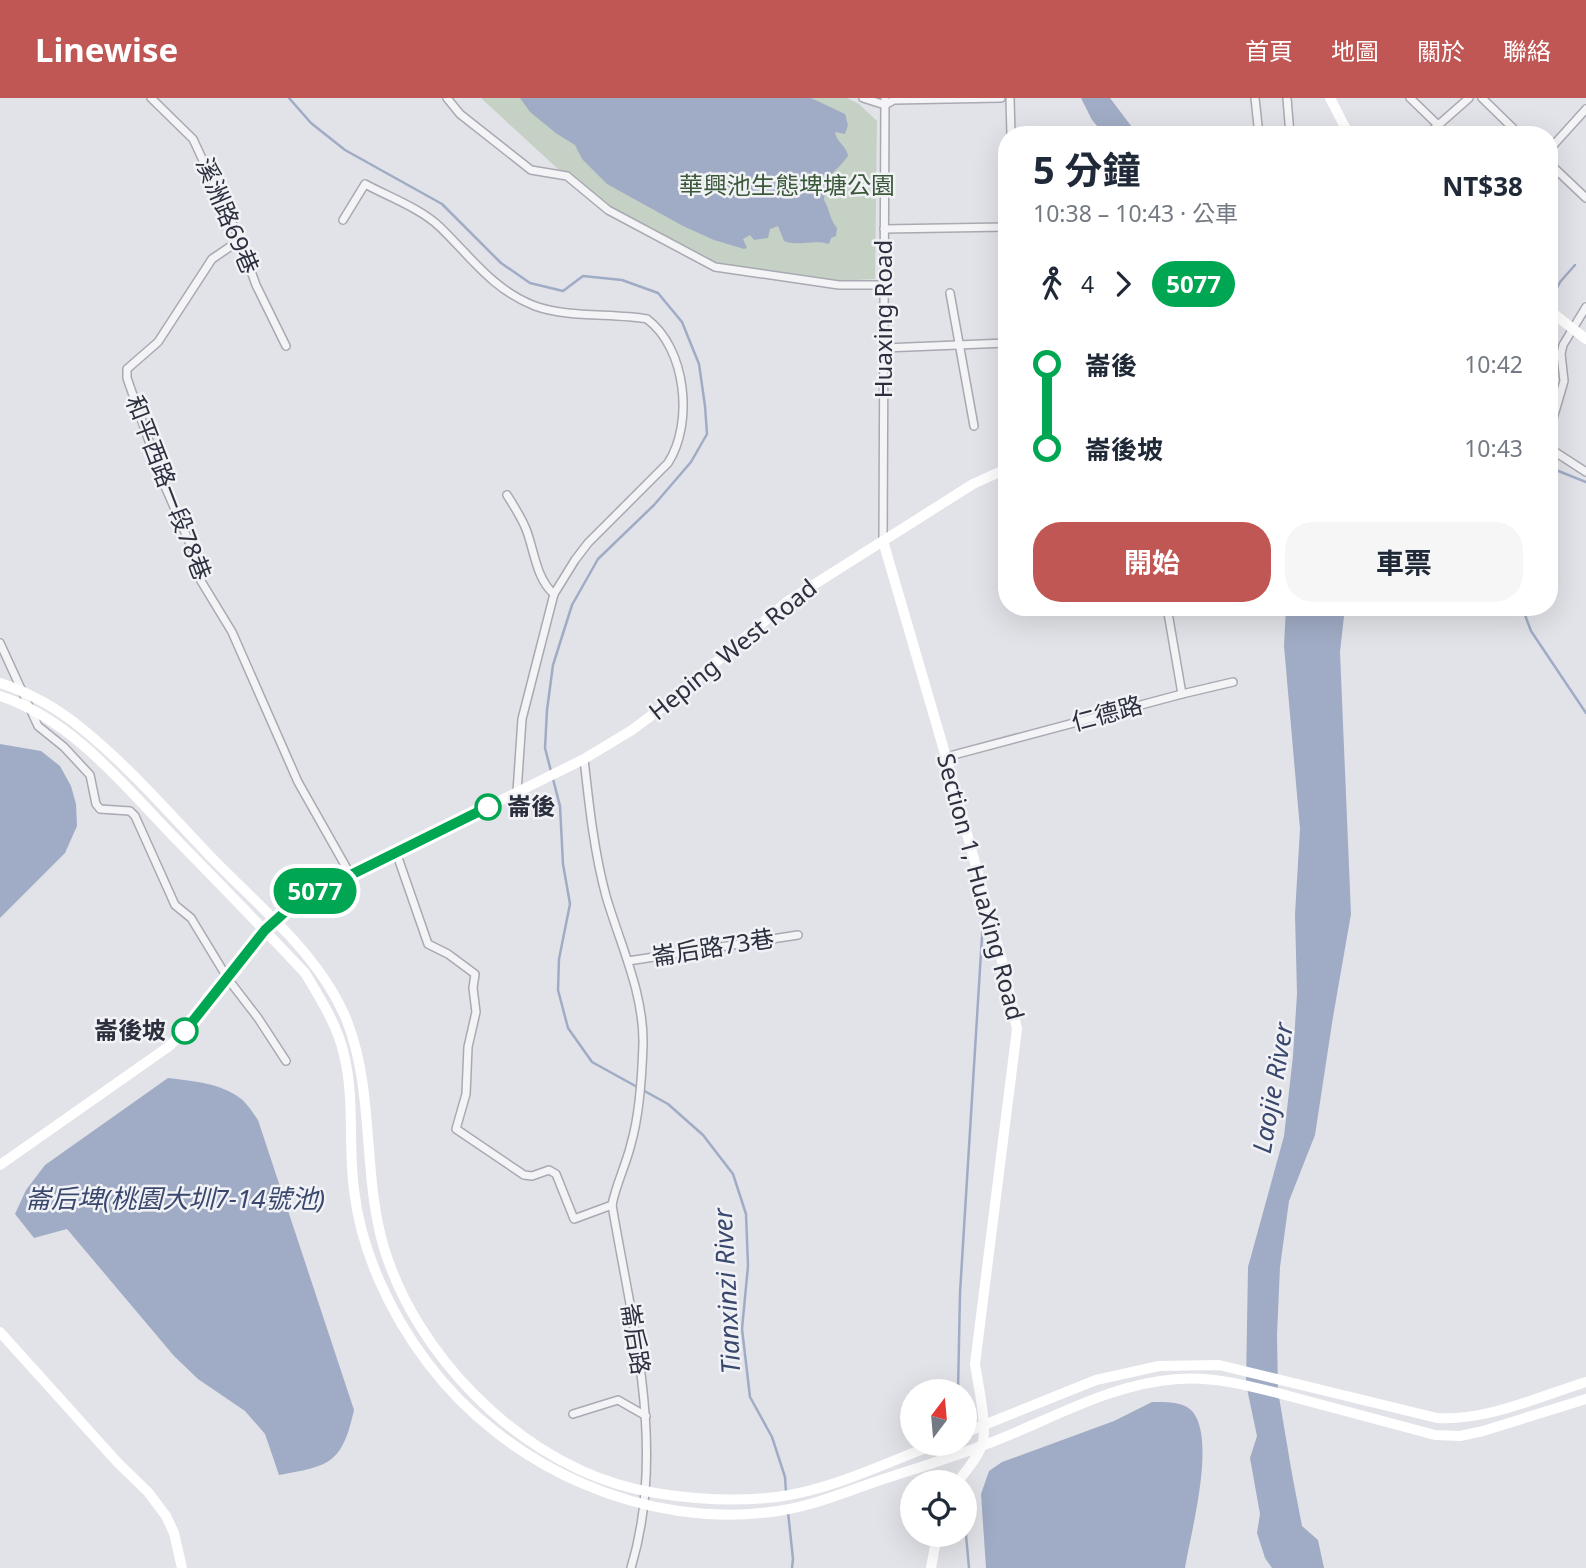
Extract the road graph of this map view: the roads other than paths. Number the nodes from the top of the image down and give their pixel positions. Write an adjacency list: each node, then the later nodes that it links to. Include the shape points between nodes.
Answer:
1 (151, 98): 27 (street, 溪洲路69巷, via 193,139)
2 (447, 98): 28 (street, via 460,114 531,170 567,176 608,210 715,267 839,285)
3 (863, 98): 13 (street)
4 (970, 98): 5 (street); 13 (street)
5 (1000, 98)
6 (1010, 98): 16 (street)
7 (1255, 98): 17 (street)
8 (1287, 98): 18 (street)
9 (1330, 98): 19 (street)
10 (1410, 98): 15 (street)
11 (1469, 98): 15 (street)
12 (1482, 98): 20 (street)
13 (885, 101): 26 (street, Huaxing Road)
14 (1586, 109): 21 (street)
15 (1437, 124)
16 (1011, 126)
17 (1258, 126)
18 (1289, 126)
19 (1344, 126)
20 (1511, 126)
21 (1558, 140)
22 (1558, 172): 23 (street)
23 (1586, 198)
24 (343, 220): 45 (street, via 365,184 439,226 488,278 535,306 647,319 668,341 684,406 675,453 588,542)
25 (998, 227): 26 (street)
26 (884, 229): 28 (street, Huaxing Road)
27 (240, 240): 36 (street, 溪洲路69巷); 58 (street, 和平西路一段78巷, via 212,259 158,342 127,369 127,378 201,581 232,632 298,782)
28 (885, 285): 37 (street, Huaxing Road)
29 (950, 293): 35 (street)
30 (1586, 307): 32 (street)
31 (1558, 317): 32 (street)
32 (1572, 329): 33 (street); 38 (street, via 1561,354 1564,381)
33 (1586, 339)
34 (998, 344): 35 (street)
35 (958, 345): 37 (street); 39 (street)
36 (286, 346)
37 (884, 348): 44 (street, Huaxing Road)
38 (1558, 401)
39 (974, 426)
40 (1558, 454): 41 (street)
41 (1586, 472)
42 (998, 473): 44 (street, Heping West Road)
43 (507, 495): 45 (street, via 522,518 536,561)
44 (883, 541): 54 (street, Section 1, HuaXing Road); 55 (street, Heping West Road, via 788,601 668,703)
45 (554, 594): 56 (street, via 522,719)
46 (1169, 616): 51 (street)
47 (0, 643): 50 (street)
48 (1233, 682): 51 (street, 仁德路)
49 (0, 683): 50 (street)
50 (21, 690): 53 (street); 59 (street, via 84,730)
51 (1182, 694): 54 (street, 仁德路)
52 (0, 696): 53 (street)
53 (30, 709): 60 (street, via 78,741); 63 (street, via 38,726 90,775 96,804 135,816 175,905 191,918)
54 (946, 757): 72 (street, Section 1, HuaXing Road, via 1017,1029 975,1364)
55 (584, 759): 56 (street, Heping West Road); 62 (street, via 605,892)
56 (517, 792): 57 (street, Heping West Road)
57 (396, 852): 58 (street, Heping West Road); 66 (street, via 428,944 475,974 476,1012 468,1047 467,1094 456,1129 524,1175 548,1170 556,1174 574,1219)
58 (350, 874): 59 (street, Heping West Road, via 296,902)
59 (274, 921): 60 (street, Heping West Road); 77 (street, via 312,961 345,1017 361,1070 375,1213 390,1268 420,1326 455,1375 537,1446 579,1469)
60 (265, 930): 63 (street, Heping West Road); 78 (street, via 305,973 344,1052 354,1190 362,1229 375,1271 427,1362 460,1399 525,1453 584,1484)
61 (798, 935): 62 (street, 崙后路73巷)
62 (628, 961): 66 (street, 崙后路, via 638,996 643,1043 638,1113)
63 (227, 978): 64 (street); 65 (street, Heping West Road, via 168,1047)
64 (286, 1061)
65 (0, 1166)
66 (612, 1205): 71 (street, 崙后路)
67 (1, 1337): 80 (street, via 148,1492 174,1533)
68 (1586, 1382): 72 (street, via 1458,1419 1437,1418 1219,1365 1159,1366 1096,1380)
69 (1586, 1399): 74 (street, via 1460,1436 1435,1435 1220,1380 1181,1378 1086,1401)
70 (573, 1414): 71 (street, via 618,1400)
71 (646, 1416): 77 (street, 崙后路)
72 (986, 1425): 73 (street); 74 (street, Section 1, HuaXing Road)
73 (977, 1428)
74 (982, 1447): 76 (street); 78 (street, via 815,1504 781,1511 748,1515)
75 (903, 1456): 77 (street, via 814,1489 776,1497 699,1498)
76 (966, 1470)
77 (645, 1492): 78 (street, 崙后路)
78 (643, 1505): 81 (street, 崙后路)
79 (934, 1547): 82 (street)
80 (182, 1568)
81 (631, 1568)
82 (930, 1568)

